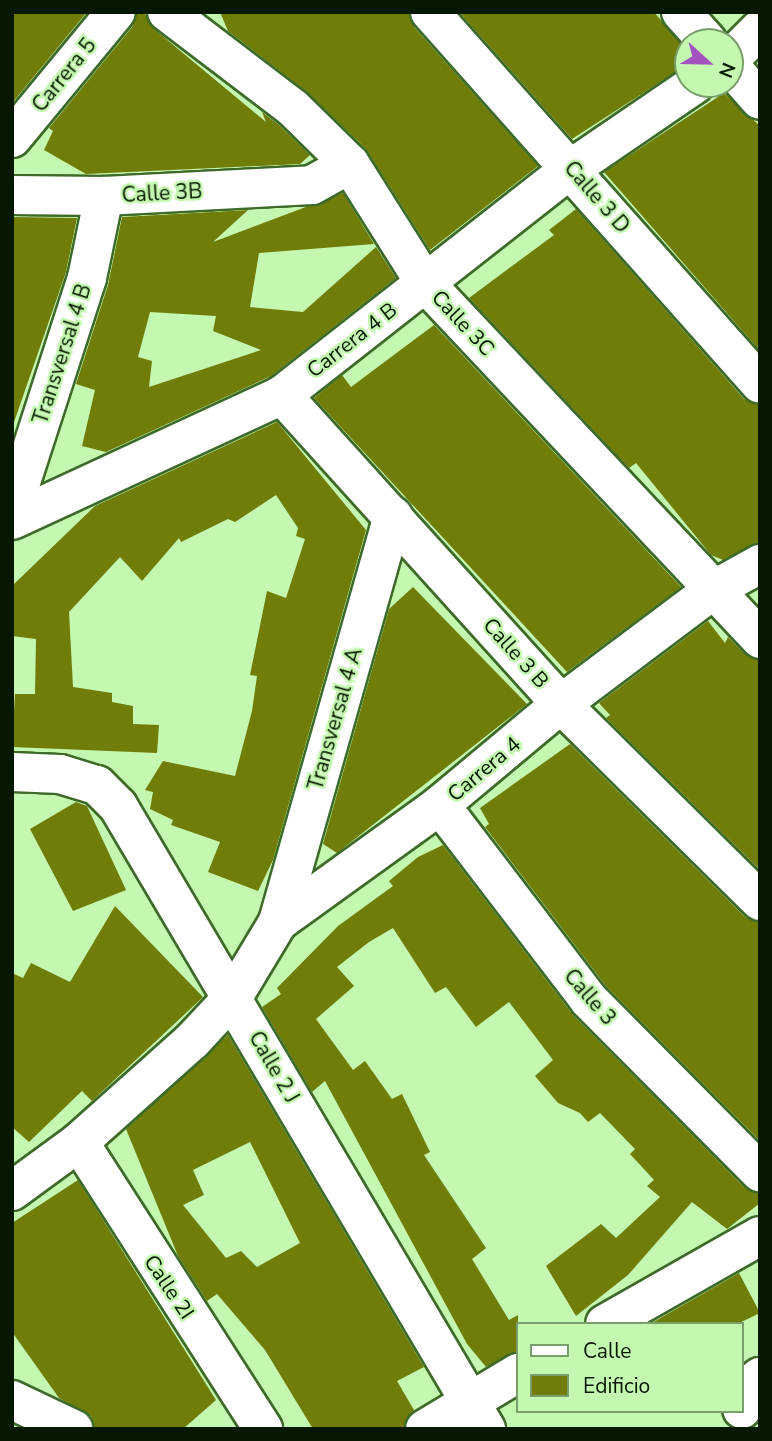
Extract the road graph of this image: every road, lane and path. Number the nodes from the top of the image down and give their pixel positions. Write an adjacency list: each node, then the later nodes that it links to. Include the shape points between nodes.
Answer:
1 (116, 12): 11 (street, Carrera 5)
2 (167, 12): 12 (street, Calle 3C, via 293,108)
3 (430, 12): 13 (street, Calle 3 D)
4 (681, 12): 5 (street)
5 (695, 28)
6 (760, 29): 7 (street)
7 (744, 45)
8 (744, 82): 10 (street)
9 (674, 98): 13 (street, Carrera 4 B)
10 (760, 100)
11 (12, 138)
12 (350, 164): 15 (street, Calle 3B, via 312,185); 16 (street, Calle 3C)
13 (572, 168): 16 (street, Carrera 4 B); 17 (street, Calle 3 D)
14 (12, 195): 15 (street, Calle 3B)
15 (104, 196): 19 (street, Transversal 4 B, via 87,278)
16 (425, 283): 18 (street, Carrera 4 B); 23 (street, Calle 3C)
17 (760, 384)
18 (282, 395): 20 (street, Calle 3 B); 21 (street, Carrera 4 B)
19 (12, 510)
20 (393, 516): 25 (street, Calle 3 B); 29 (street, Transversal 4 A)
21 (12, 520)
22 (760, 564): 23 (street, Carrera 4)
23 (713, 590): 24 (street, Calle 3C); 25 (street, Carrera 4)
24 (760, 639)
25 (561, 705): 27 (street, Carrera 4); 28 (street, Calle 3 B)
26 (12, 772): 30 (street, Calle 2 J, via 60,774 97,785 118,806)
27 (440, 805): 29 (street, Carrera 4); 32 (street, Calle 3, via 589,1000)
28 (760, 901)
29 (278, 922): 30 (street, Carrera 4)
30 (233, 997): 31 (street, Carrera 4); 39 (street, Calle 2 J)
31 (79, 1142): 33 (street, Carrera 4); 41 (street, Calle 2I)
32 (760, 1172)
33 (12, 1191)
34 (760, 1236): 35 (street)
35 (609, 1322)
36 (516, 1375): 39 (street)
37 (750, 1394): 43 (street)
38 (12, 1400): 40 (street)
39 (478, 1415): 42 (street)
40 (73, 1429)
41 (263, 1429)
42 (425, 1429)
43 (741, 1429)

